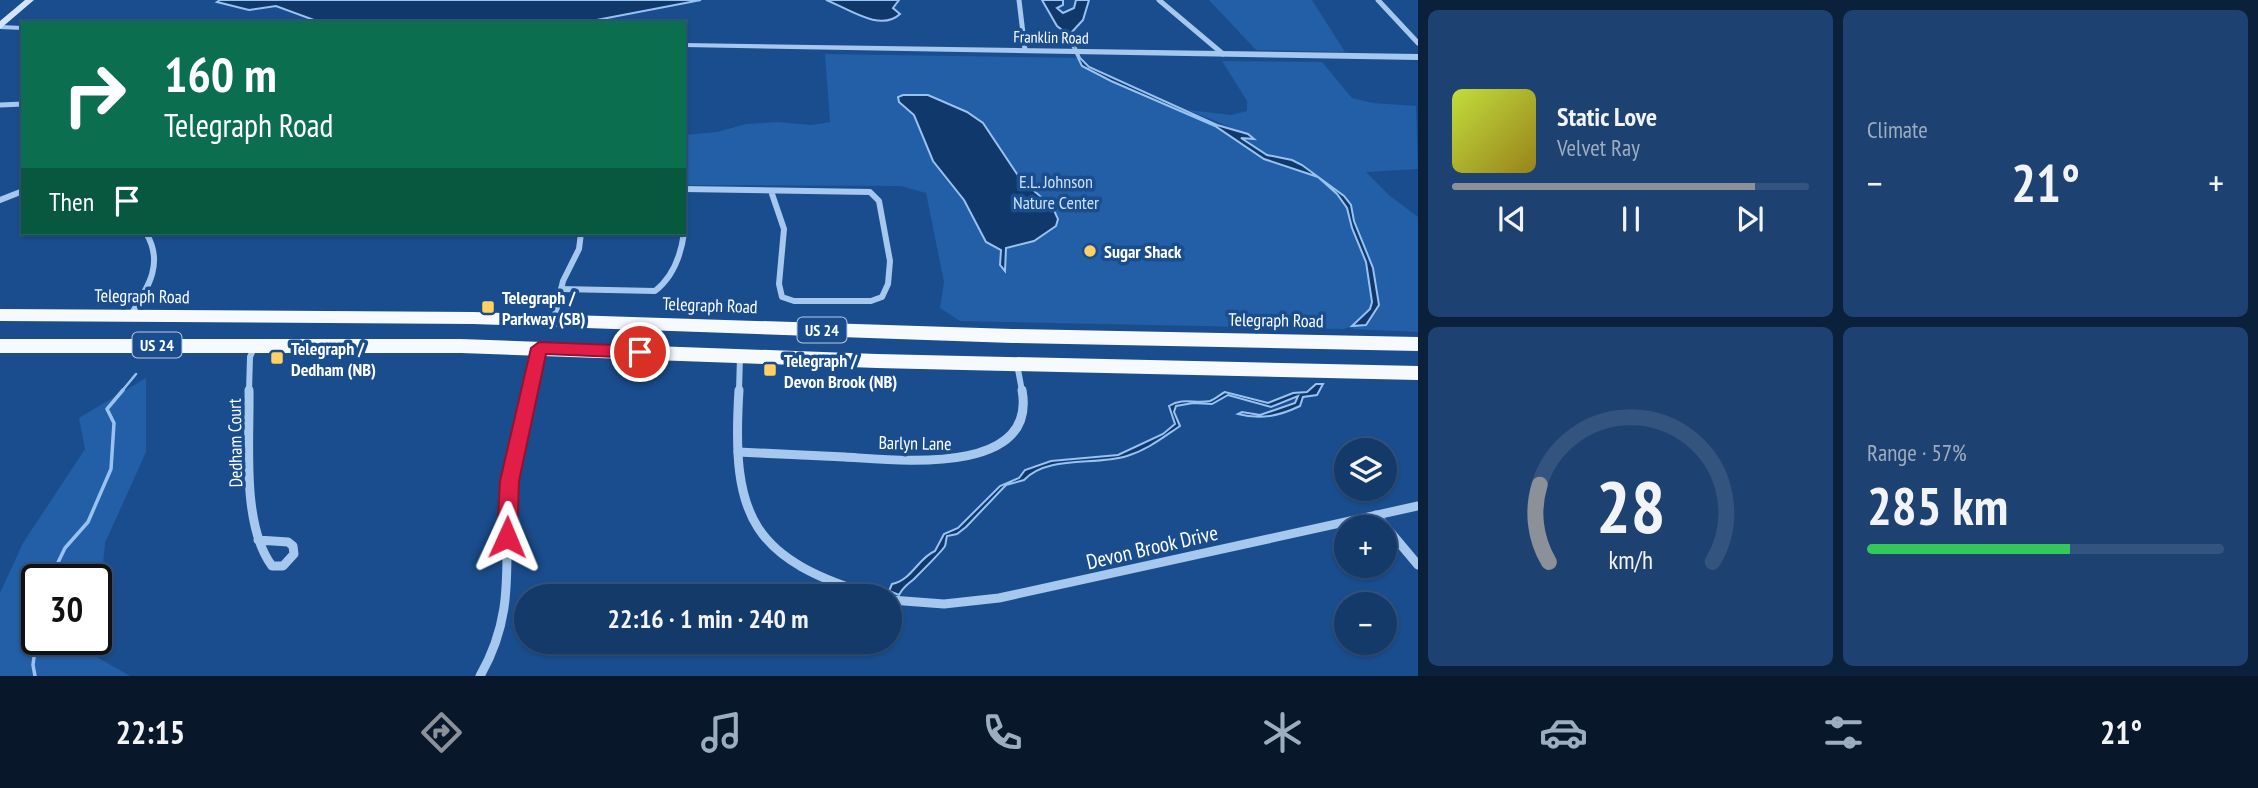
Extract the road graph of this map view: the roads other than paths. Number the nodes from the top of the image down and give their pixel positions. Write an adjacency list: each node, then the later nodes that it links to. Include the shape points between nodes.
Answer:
1 (30, 0): 5 (main road)
2 (1019, 0): 9 (street)
3 (1159, 0): 11 (street)
4 (1378, 0): 7 (street)
5 (0, 27): 6 (street)
6 (21, 28)
7 (1418, 43)
8 (686, 45): 9 (street, Franklin Road)
9 (1025, 50): 10 (street, Franklin Road)
10 (1075, 51): 11 (street, Franklin Road)
11 (1223, 54): 12 (street, Franklin Road)
12 (1418, 57)
13 (21, 104): 14 (street)
14 (0, 105)
15 (686, 189): 16 (street)
16 (771, 191): 16 (street, via 784,230 778,286 782,297 871,301 882,297 893,264 875,195)
17 (21, 193): 18 (street)
18 (0, 200)
19 (147, 235): 24 (street, via 155,246 156,263)
20 (582, 235): 22 (street)
21 (683, 235): 22 (street, via 678,256 655,291)
22 (561, 289): 27 (street)
23 (0, 315): 24 (highway, Telegraph Road / US 24)
24 (130, 317): 25 (highway, Telegraph Road / US 24)
25 (276, 318): 26 (highway, Telegraph Road / US 24); 30 (highway, via 259,332)
26 (473, 318): 27 (highway, Telegraph Road / US 24); 33 (highway, via 474,332)
27 (554, 320): 28 (highway, Telegraph Road / US 24)
28 (967, 335): 29 (highway, Telegraph Road / US 24); 36 (highway, via 978,350)
29 (1012, 336): 31 (highway, Telegraph Road / US 24); 37 (highway, via 1006,349)
30 (255, 345): 32 (highway, US 24); 33 (highway, US 24); 44 (street, Dedham Court, via 249,373 252,511)
31 (1417, 345)
32 (0, 346)
33 (461, 346): 34 (highway, US 24)
34 (539, 348): 35 (highway, US 24); 48 (street, via 510,481 505,620)
35 (740, 356): 36 (highway, US 24); 39 (street)
36 (973, 363): 37 (highway, US 24)
37 (1017, 364): 38 (highway, US 24); 39 (street, Barlyn Lane, via 1024,399 1019,422 996,446 972,457 928,461)
38 (1418, 373)
39 (738, 452): 46 (street, via 746,508 771,544 796,565)
40 (1418, 506): 41 (street, Devon Brook Drive)
41 (1377, 515)
42 (1334, 524): 47 (street, Devon Brook Drive, via 999,598 944,604)
43 (1397, 539): 45 (street)
44 (258, 541): 44 (street, Dedham Court, via 288,542 294,554 283,566 272,566)
45 (1418, 565)
46 (842, 584)
47 (902, 601)
48 (480, 676)

